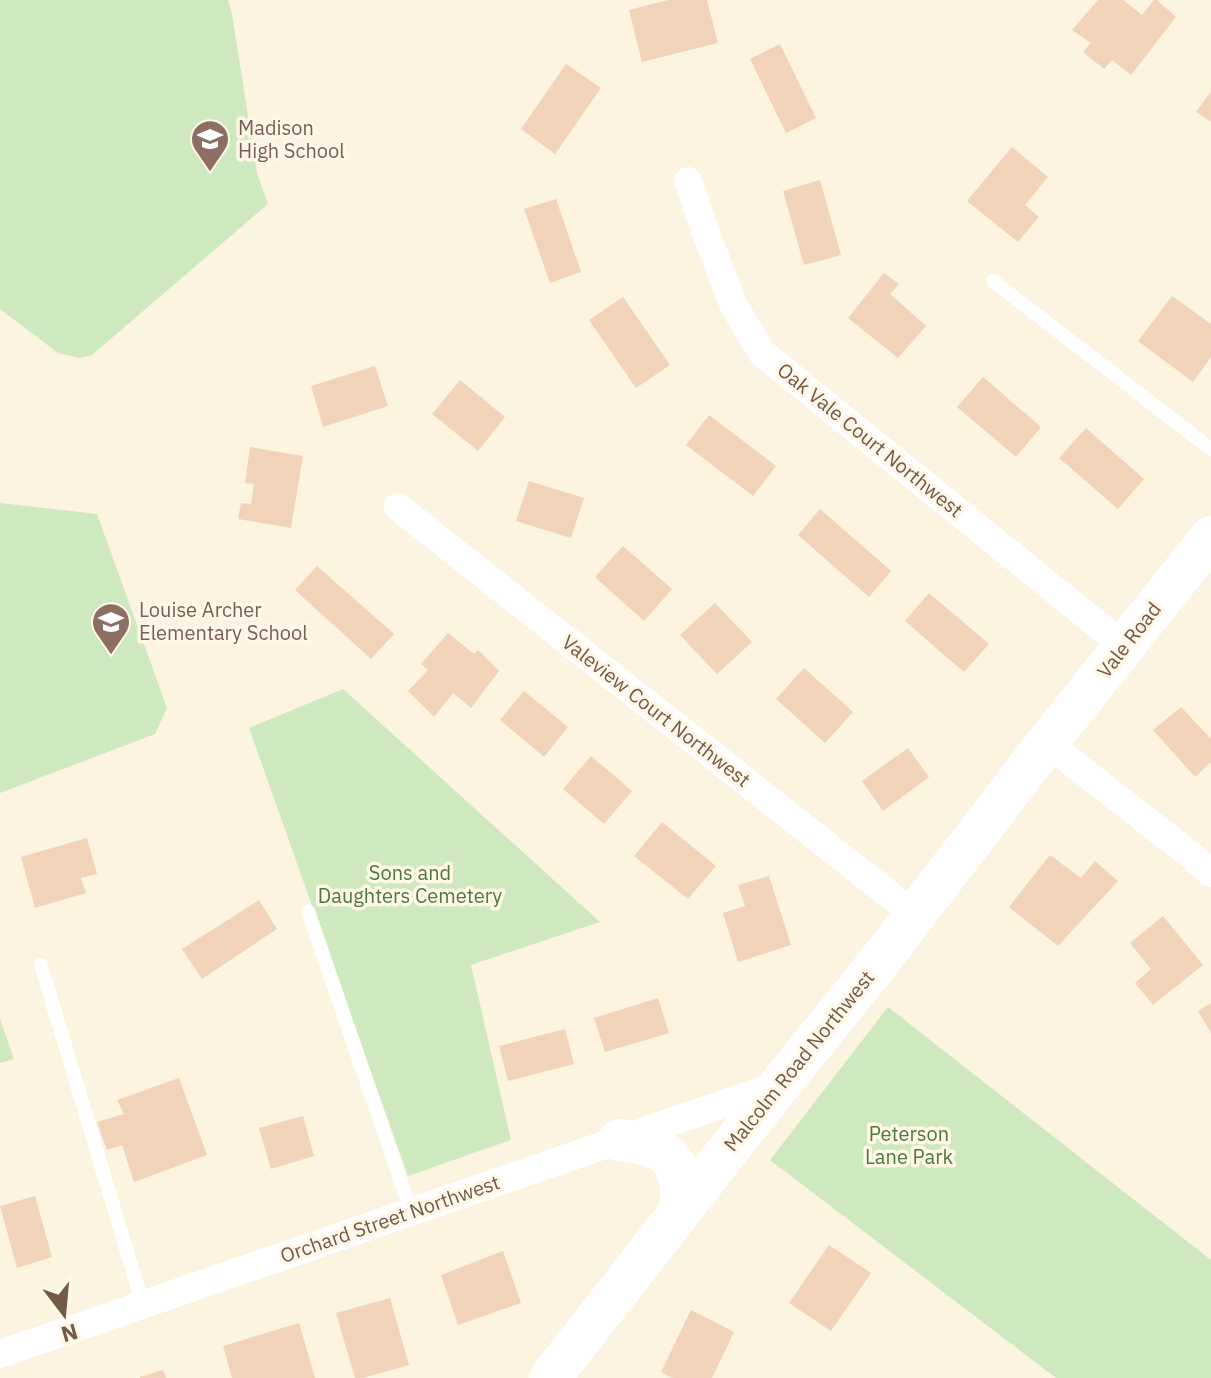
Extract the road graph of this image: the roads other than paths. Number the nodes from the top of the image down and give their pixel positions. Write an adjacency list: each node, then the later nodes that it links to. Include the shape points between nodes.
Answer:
1 (688, 181): 6 (street, Oak Vale Court Northwest, via 734,306 762,353)
2 (993, 281): 3 (lane)
3 (1211, 449)
4 (398, 507): 10 (street, Valeview Court Northwest)
5 (1211, 537): 6 (main road, Vale Road)
6 (1124, 646): 7 (main road, Vale Road)
7 (1047, 743): 8 (street); 10 (main road, Malcolm Road Northwest)
8 (1211, 873)
9 (308, 911): 14 (lane)
10 (915, 915): 12 (main road, Malcolm Road Northwest)
11 (41, 965): 16 (lane)
12 (780, 1084): 13 (street, Orchard Street Northwest); 15 (main road, Malcolm Road Northwest)
13 (619, 1140): 14 (street, Orchard Street Northwest); 15 (main road, via 663,1151 679,1176)
14 (411, 1211): 16 (street, Orchard Street Northwest)
15 (680, 1211): 18 (main road, Malcolm Road Northwest)
16 (143, 1305): 17 (street, Orchard Street Northwest)
17 (0, 1354)
18 (550, 1378)

